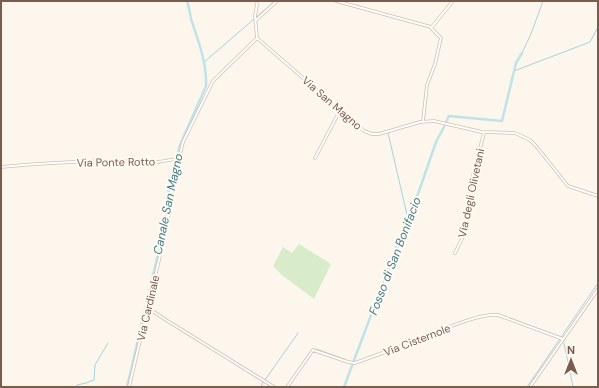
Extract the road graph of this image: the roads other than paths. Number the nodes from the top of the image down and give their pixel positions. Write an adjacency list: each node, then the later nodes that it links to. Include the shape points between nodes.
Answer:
1 (256, 1): 5 (street)
2 (277, 1): 5 (street)
3 (336, 1): 6 (street)
4 (453, 1): 6 (street)
5 (255, 18): 7 (street)
6 (431, 28): 9 (street, via 441,38 427,85)
7 (257, 38): 8 (street, Via San Magno); 12 (street, via 213,81)
8 (341, 111): 9 (street, Via San Magno, via 364,131 372,134); 11 (street)
9 (423, 122): 10 (street, Via San Magno, via 434,121)
10 (484, 133): 14 (street, Via San Magno, via 515,133 526,138 536,146 568,186); 15 (street, Via degli Olivetani, via 470,187 470,202 462,239)
11 (315, 158)
12 (177, 159): 13 (street, Via Ponte Rotto); 17 (street, Via Cardinale, via 178,172 171,191 168,220)
13 (1, 167)
14 (598, 196)
15 (455, 253)
16 (598, 289): 18 (street)
17 (148, 308): 19 (street, Via Cardinale); 20 (street)
18 (562, 338): 21 (street, Via Cisternole, via 494,314 353,363 313,350); 22 (street)
19 (129, 387)
20 (274, 387)
21 (287, 387)
22 (530, 387)

